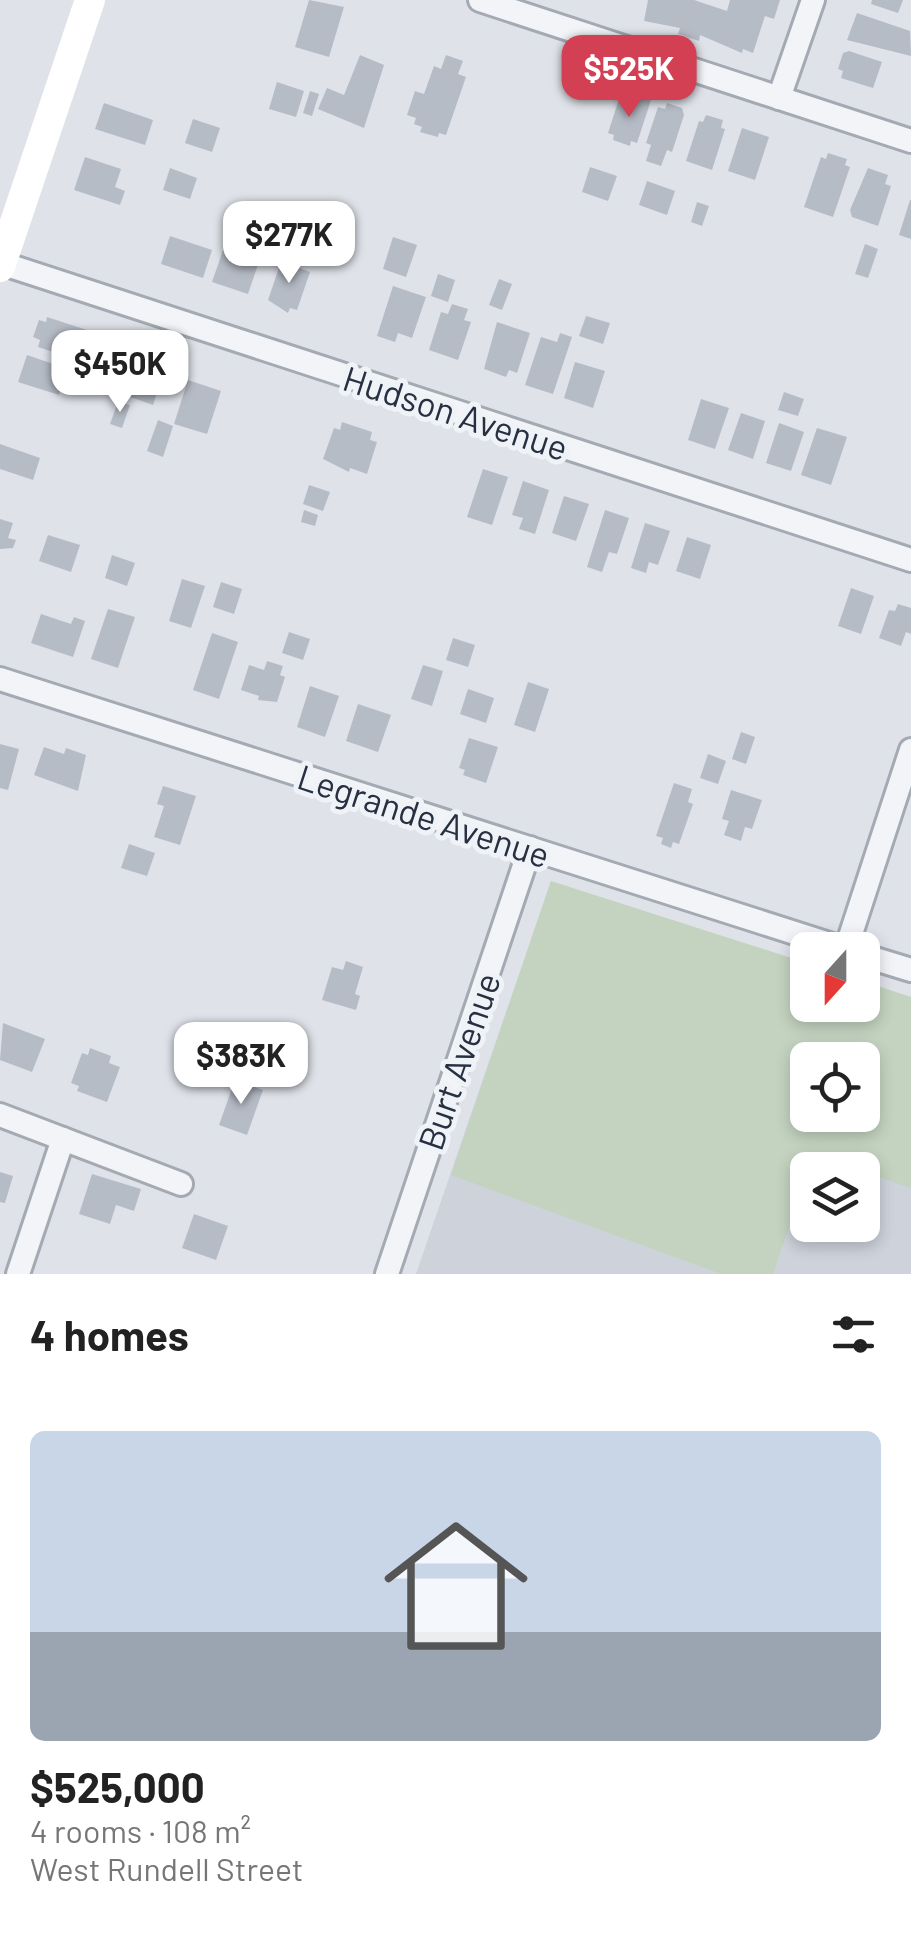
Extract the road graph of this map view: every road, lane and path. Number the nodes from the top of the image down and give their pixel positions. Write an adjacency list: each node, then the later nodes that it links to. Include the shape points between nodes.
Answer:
1 (90, 0): 6 (main road)
2 (480, 0): 4 (street)
3 (813, 0): 4 (street)
4 (778, 98): 5 (street)
5 (911, 141)
6 (1, 265): 7 (street, Hudson Avenue)
7 (911, 560)
8 (0, 679): 10 (street, Legrande Avenue)
9 (911, 750): 12 (street)
10 (530, 848): 11 (street, Legrande Avenue); 19 (street, Burt Avenue)
11 (791, 932)
12 (853, 932)
13 (880, 961): 14 (street)
14 (911, 970)
15 (0, 1115): 16 (street)
16 (63, 1139): 17 (street); 18 (street)
17 (181, 1184)
18 (18, 1274)
19 (387, 1274)

